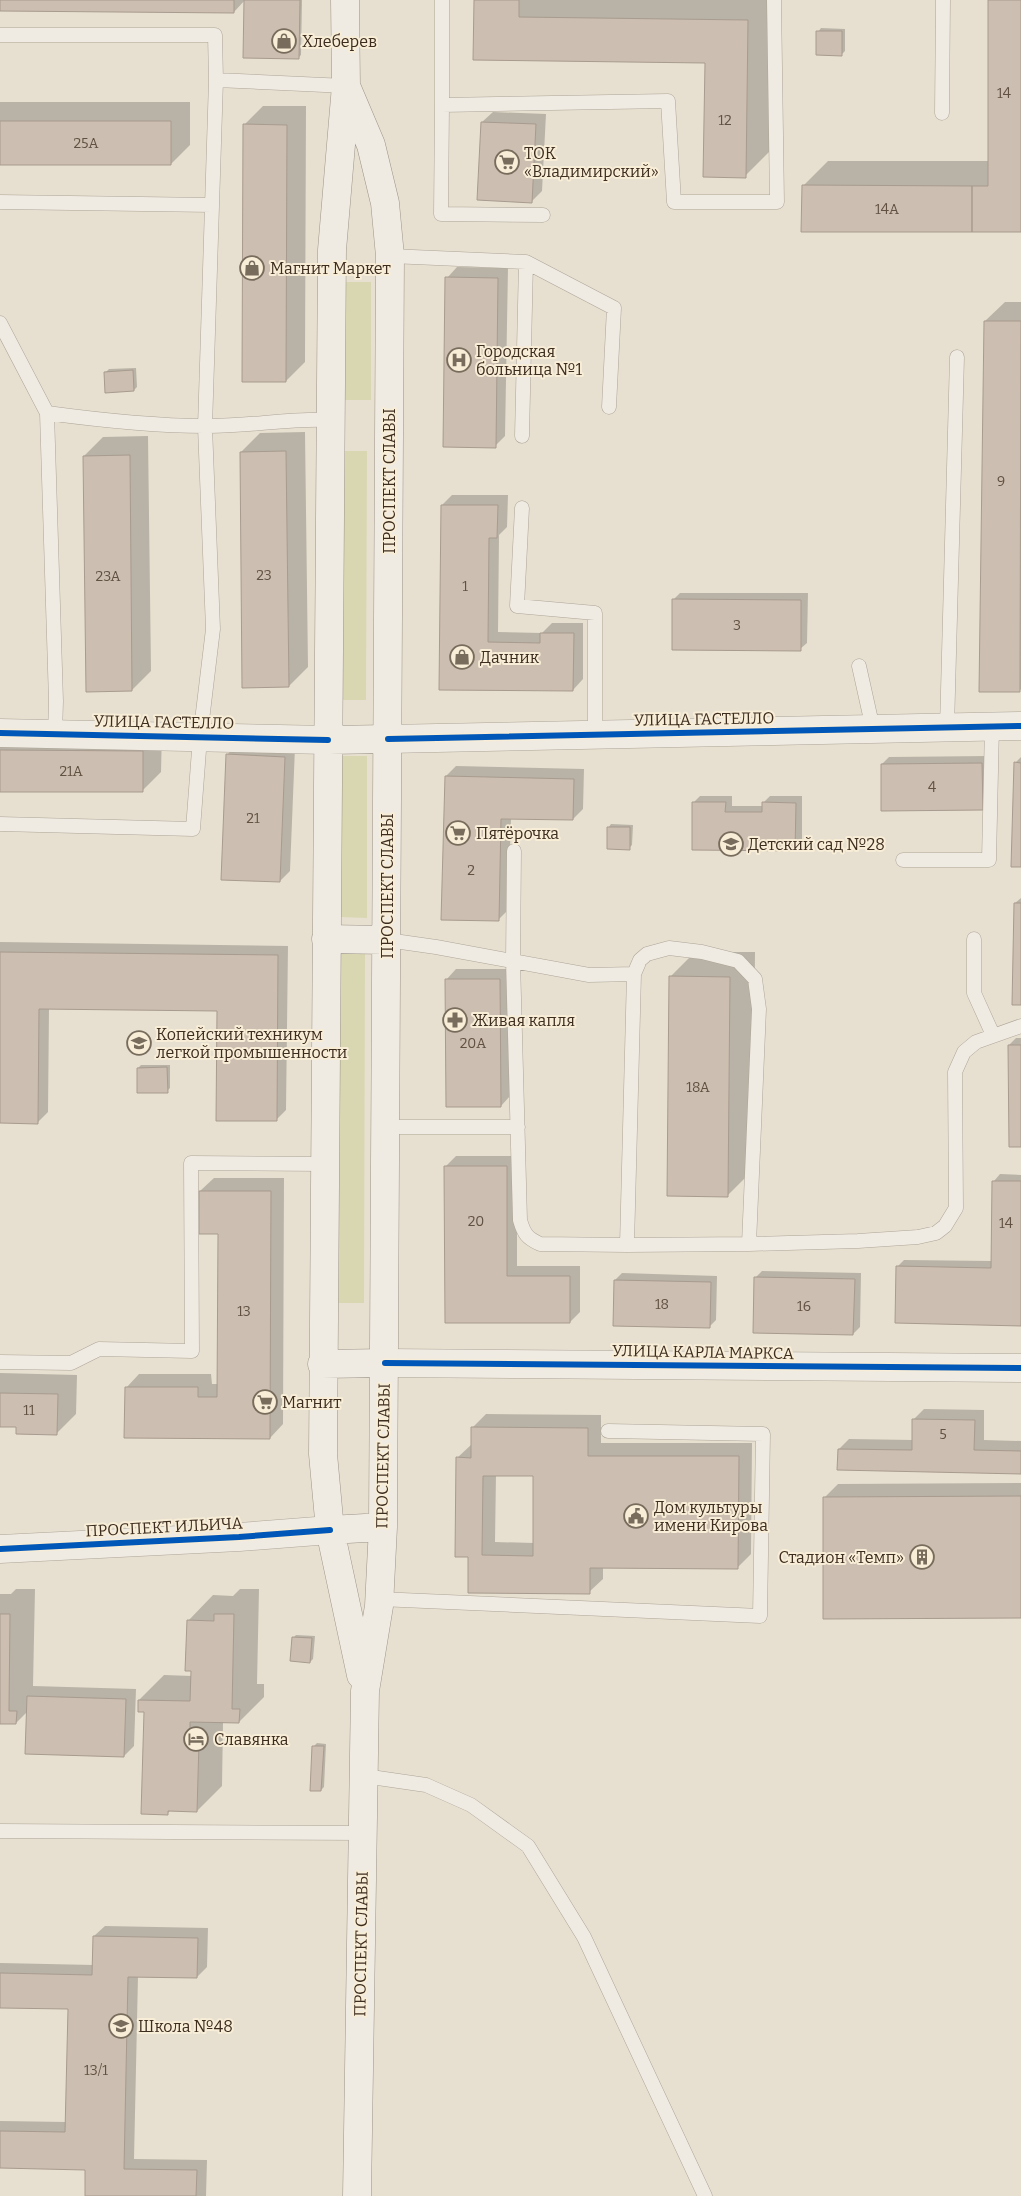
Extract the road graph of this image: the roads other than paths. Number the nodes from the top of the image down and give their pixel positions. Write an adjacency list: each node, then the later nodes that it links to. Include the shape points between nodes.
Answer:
1 (345, 0): 7 (main road, ПРОСПЕКТ СЛАВЫ)
2 (442, 0): 8 (lane)
3 (774, 0): 8 (lane, via 776,202 674,202 668,101)
4 (943, 0): 9 (lane)
5 (0, 35): 6 (lane, via 215,35)
6 (216, 80): 7 (lane); 11 (lane)
7 (346, 86): 13 (main road, ПРОСПЕКТ СЛАВЫ, via 371,145 385,203); 19 (main road, ПРОСПЕКТ СЛАВЫ, via 332,250)
8 (442, 105): 12 (lane, via 441,214)
9 (942, 113)
10 (0, 202): 11 (lane)
11 (212, 205): 20 (lane)
12 (543, 216)
13 (390, 256): 14 (lane); 32 (main road, ПРОСПЕКТ СЛАВЫ)
14 (526, 262): 17 (lane, via 614,308); 21 (lane)
15 (0, 323): 18 (lane)
16 (957, 357): 26 (lane)
17 (609, 407)
18 (47, 412): 20 (lane, via 108,421); 29 (lane)
19 (330, 420): 20 (lane); 33 (main road, ПРОСПЕКТ СЛАВЫ)
20 (205, 426): 31 (lane, via 212,629)
21 (522, 436)
22 (522, 508): 30 (lane, via 517,606 594,613)
23 (858, 666): 27 (lane)
24 (992, 726): 25 (main road, УЛИЦА ГАСТЕЛЛО); 26 (main road, УЛИЦА ГАСТЕЛЛО); 36 (lane, via 989,860)
25 (1021, 726)
26 (947, 728): 27 (main road, УЛИЦА ГАСТЕЛЛО)
27 (873, 729): 30 (main road, УЛИЦА ГАСТЕЛЛО)
28 (0, 733): 29 (main road, УЛИЦА ГАСТЕЛЛО)
29 (55, 734): 31 (main road, УЛИЦА ГАСТЕЛЛО)
30 (595, 735): 32 (main road, УЛИЦА ГАСТЕЛЛО)
31 (200, 737): 33 (main road, УЛИЦА ГАСТЕЛЛО); 34 (lane, via 193,829)
32 (388, 739): 33 (main road, УЛИЦА ГАСТЕЛЛО); 39 (main road, ПРОСПЕКТ СЛАВЫ)
33 (328, 740): 37 (main road, ПРОСПЕКТ СЛАВЫ)
34 (0, 824)
35 (514, 851): 40 (lane)
36 (903, 860)
37 (326, 939): 39 (main road); 46 (main road, ПРОСПЕКТ СЛАВЫ)
38 (974, 939): 43 (lane, via 974,993)
39 (387, 940): 40 (lane); 44 (main road, ПРОСПЕКТ СЛАВЫ)
40 (513, 961): 41 (lane, via 589,975); 45 (lane)
41 (634, 974): 47 (lane, via 640,960 647,954 669,948 738,961 755,979 759,1009); 48 (lane)
42 (1021, 1026): 43 (lane)
43 (992, 1034): 47 (lane, via 964,1052 955,1072 956,1208 945,1226 936,1233 918,1237)
44 (386, 1127): 45 (lane); 50 (main road, ПРОСПЕКТ СЛАВЫ)
45 (518, 1127): 48 (lane, via 520,1220 528,1238 540,1244)
46 (324, 1164): 49 (lane, via 192,1163 192,1351 99,1349 71,1363); 51 (main road, ПРОСПЕКТ СЛАВЫ)
47 (749, 1244): 48 (lane)
48 (627, 1246)
49 (0, 1362)
50 (385, 1363): 51 (main road, УЛИЦА КАРЛА МАРКСА); 52 (main road, УЛИЦА КАРЛА МАРКСА); 54 (main road, ПРОСПЕКТ СЛАВЫ)
51 (322, 1364): 55 (main road, ПРОСПЕКТ СЛАВЫ, via 322,1454)
52 (1021, 1368)
53 (608, 1431): 57 (lane, via 763,1434 760,1616)
54 (383, 1527): 55 (main road, ПРОСПЕКТ ИЛЬИЧА); 57 (main road, ПРОСПЕКТ СЛАВЫ)
55 (330, 1530): 56 (main road, ПРОСПЕКТ ИЛЬИЧА); 58 (main road, ПРОСПЕКТ СЛАВЫ)
56 (0, 1549)
57 (379, 1599): 58 (main road, ПРОСПЕКТ СЛАВЫ)
58 (364, 1692): 59 (main road, ПРОСПЕКТ СЛАВЫ)
59 (364, 1776): 61 (main road, ПРОСПЕКТ СЛАВЫ); 63 (lane, via 426,1785 471,1805 528,1846 584,1937)
60 (0, 1831): 61 (lane)
61 (363, 1833): 62 (main road, ПРОСПЕКТ СЛАВЫ)
62 (357, 2196)
63 (704, 2196)

